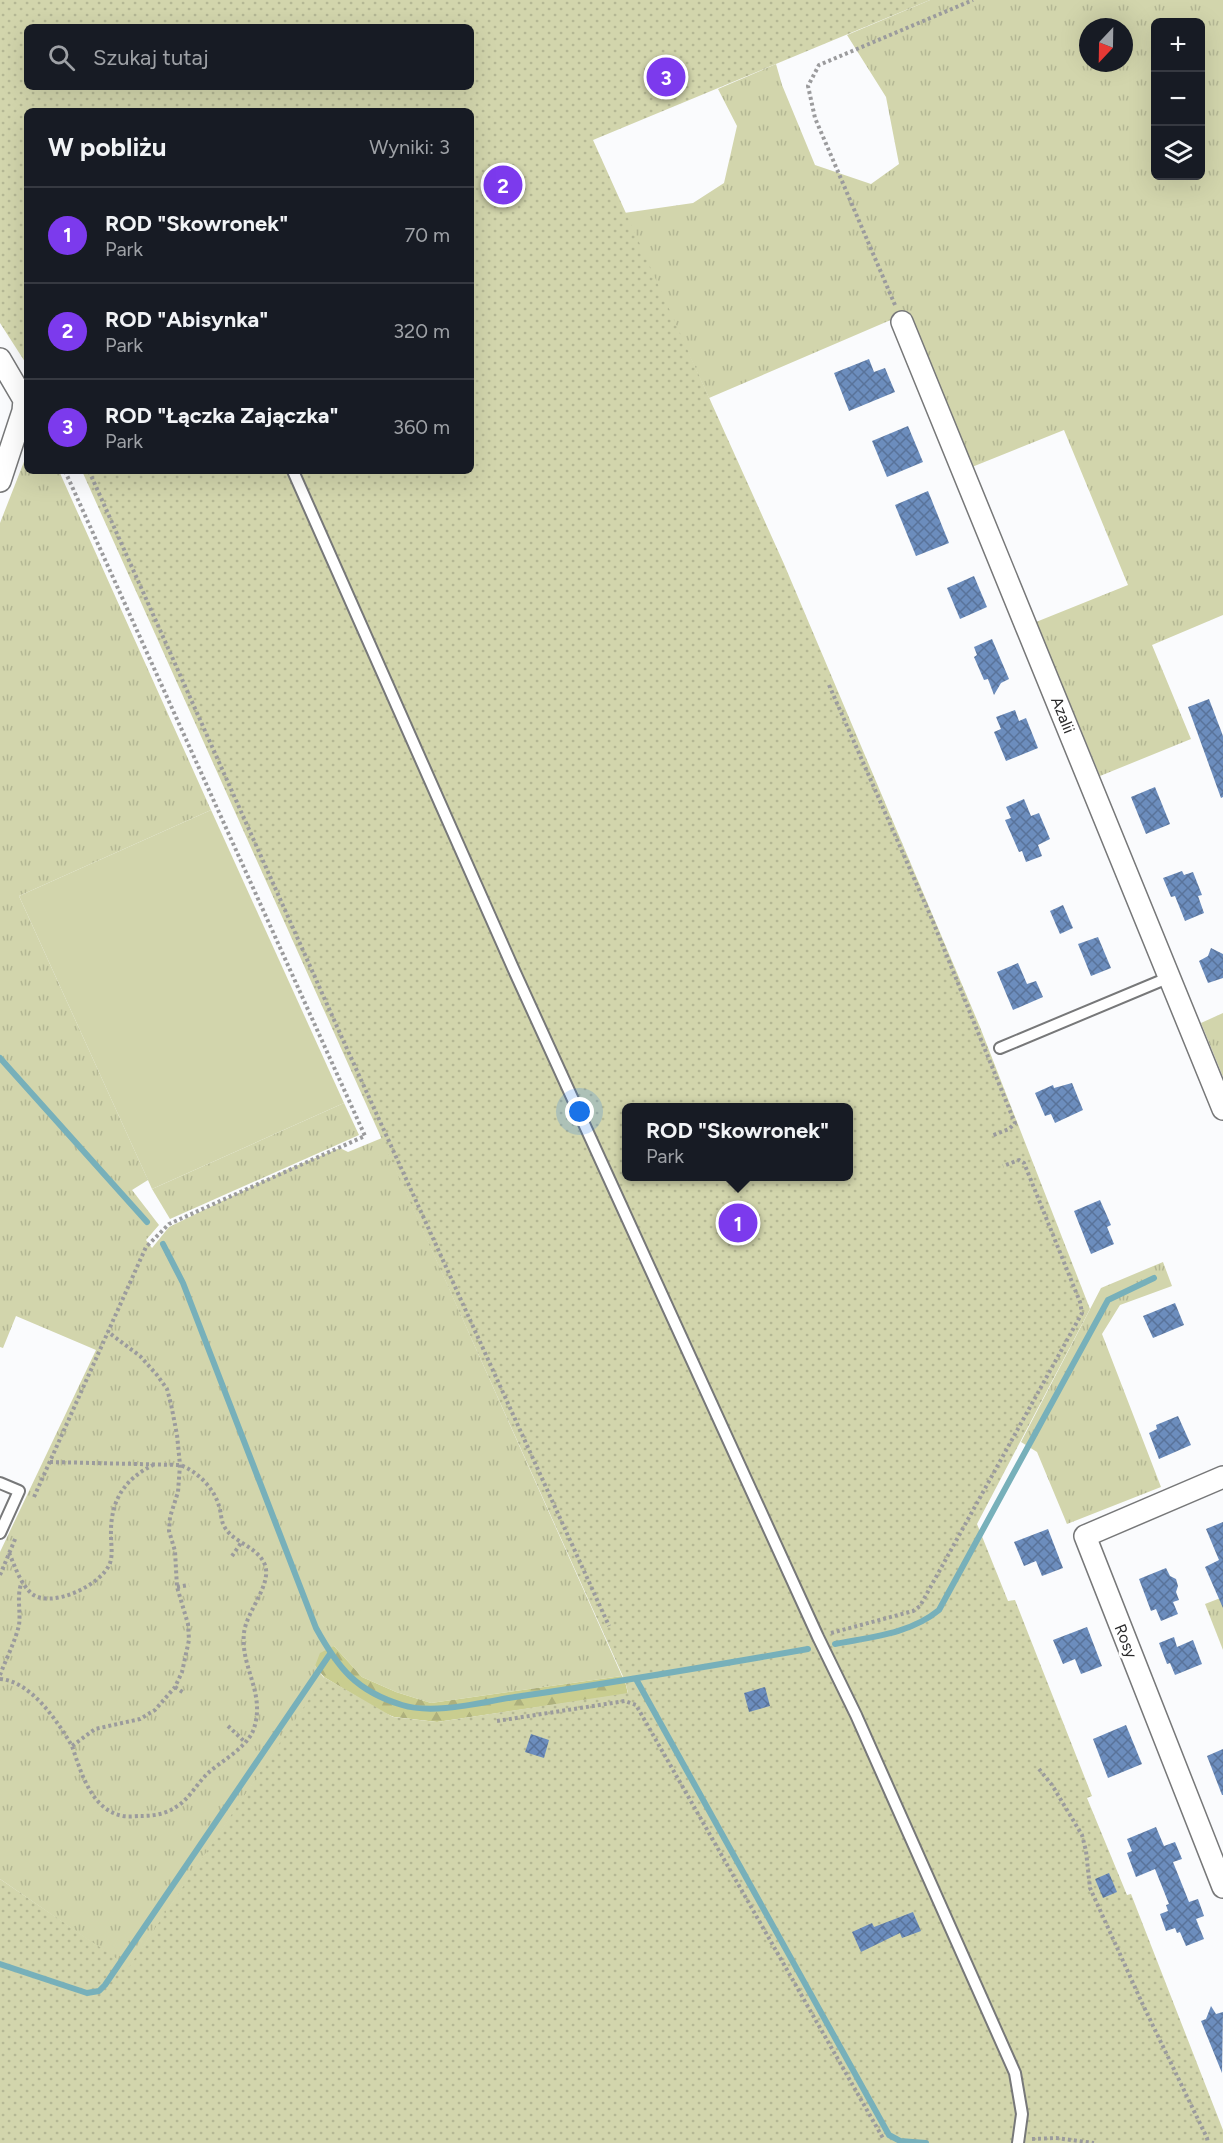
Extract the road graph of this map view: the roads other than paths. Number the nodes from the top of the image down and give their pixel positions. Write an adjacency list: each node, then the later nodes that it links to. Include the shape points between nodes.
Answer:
1 (903, 322): 5 (street, Azalii)
2 (0, 359): 4 (street, via 24,400)
3 (294, 474): 12 (lane, via 513,968 856,1715 1015,2073 1022,2114)
4 (0, 481)
5 (1170, 977): 6 (lane); 7 (street, Azalii)
6 (1000, 1048)
7 (1223, 1109)
8 (1223, 1477): 11 (street, Rosy, via 1084,1536)
9 (0, 1483): 10 (lane, via 19,1491)
10 (0, 1533)
11 (1223, 1887)
12 (1018, 2141)

